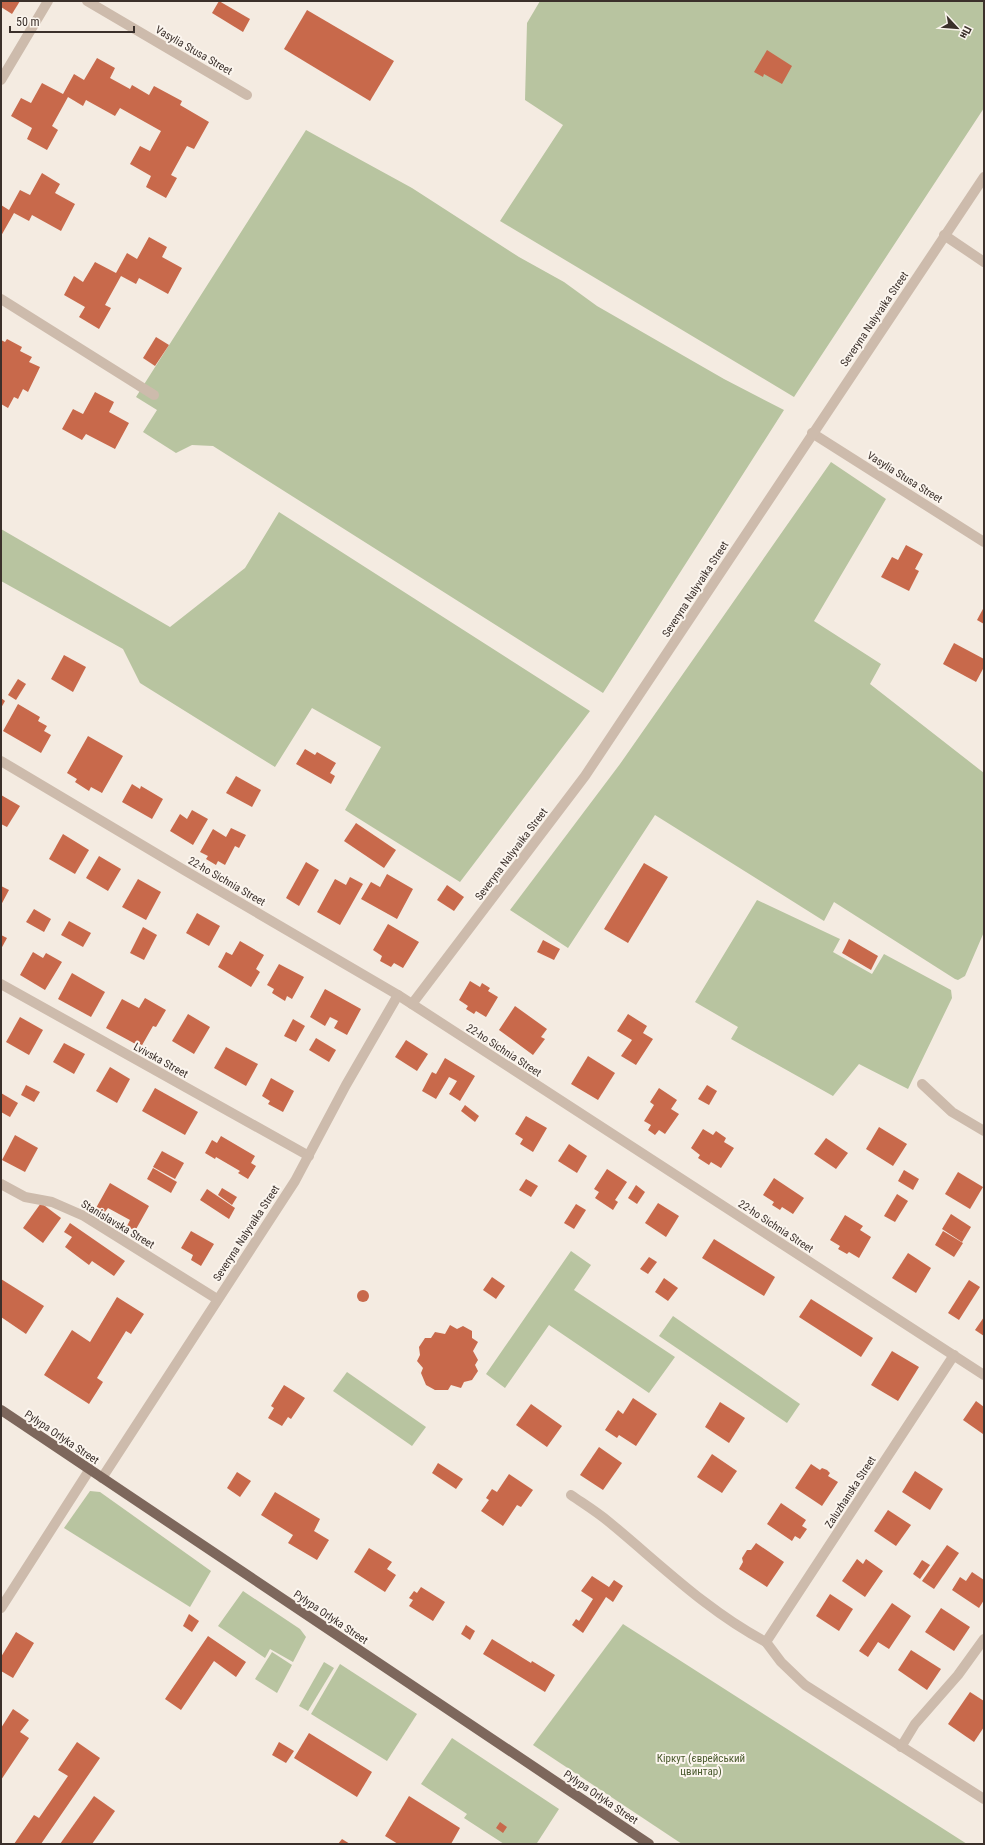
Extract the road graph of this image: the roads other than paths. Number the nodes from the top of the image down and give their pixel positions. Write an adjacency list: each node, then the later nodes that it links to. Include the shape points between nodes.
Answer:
1 (48, 1): 3 (street)
2 (86, 1): 4 (street, Vasylia Stusa Street)
3 (1, 80)
4 (247, 95)
5 (984, 177): 6 (street, Severyna Nalyvaika Street)
6 (944, 235): 7 (street); 10 (street, Severyna Nalyvaika Street)
7 (984, 262)
8 (1, 300): 9 (street)
9 (154, 395)
10 (812, 433): 11 (street, Vasylia Stusa Street); 15 (street, Severyna Nalyvaika Street, via 585,776)
11 (984, 542)
12 (1, 761): 14 (street, 22-ho Sichnia Street)
13 (1, 984): 18 (street, Lvivska Street)
14 (398, 995): 15 (street, 22-ho Sichnia Street); 18 (street, Severyna Nalyvaika Street)
15 (412, 1004): 21 (street, 22-ho Sichnia Street)
16 (922, 1084): 17 (street, via 952,1112)
17 (984, 1130)
18 (309, 1156): 20 (street, Severyna Nalyvaika Street)
19 (1, 1184): 20 (street, Stanislavska Street, via 25,1197 52,1202 84,1216)
20 (218, 1299): 25 (street, Severyna Nalyvaika Street)
21 (954, 1355): 22 (street, 22-ho Sichnia Street); 29 (street, Zaluzhanska Street)
22 (984, 1375)
23 (1, 1410): 24 (main road, Pylypa Orlyka Street)
24 (90, 1469): 25 (main road, Pylypa Orlyka Street); 27 (street)
25 (102, 1478): 32 (main road, Pylypa Orlyka Street)
26 (571, 1495): 29 (street, via 608,1521 698,1599 741,1629)
27 (1, 1608)
28 (984, 1639): 30 (street, via 958,1675 915,1724)
29 (766, 1642): 30 (street, via 781,1662 805,1685)
30 (901, 1747): 31 (street)
31 (984, 1799)
32 (648, 1844)

